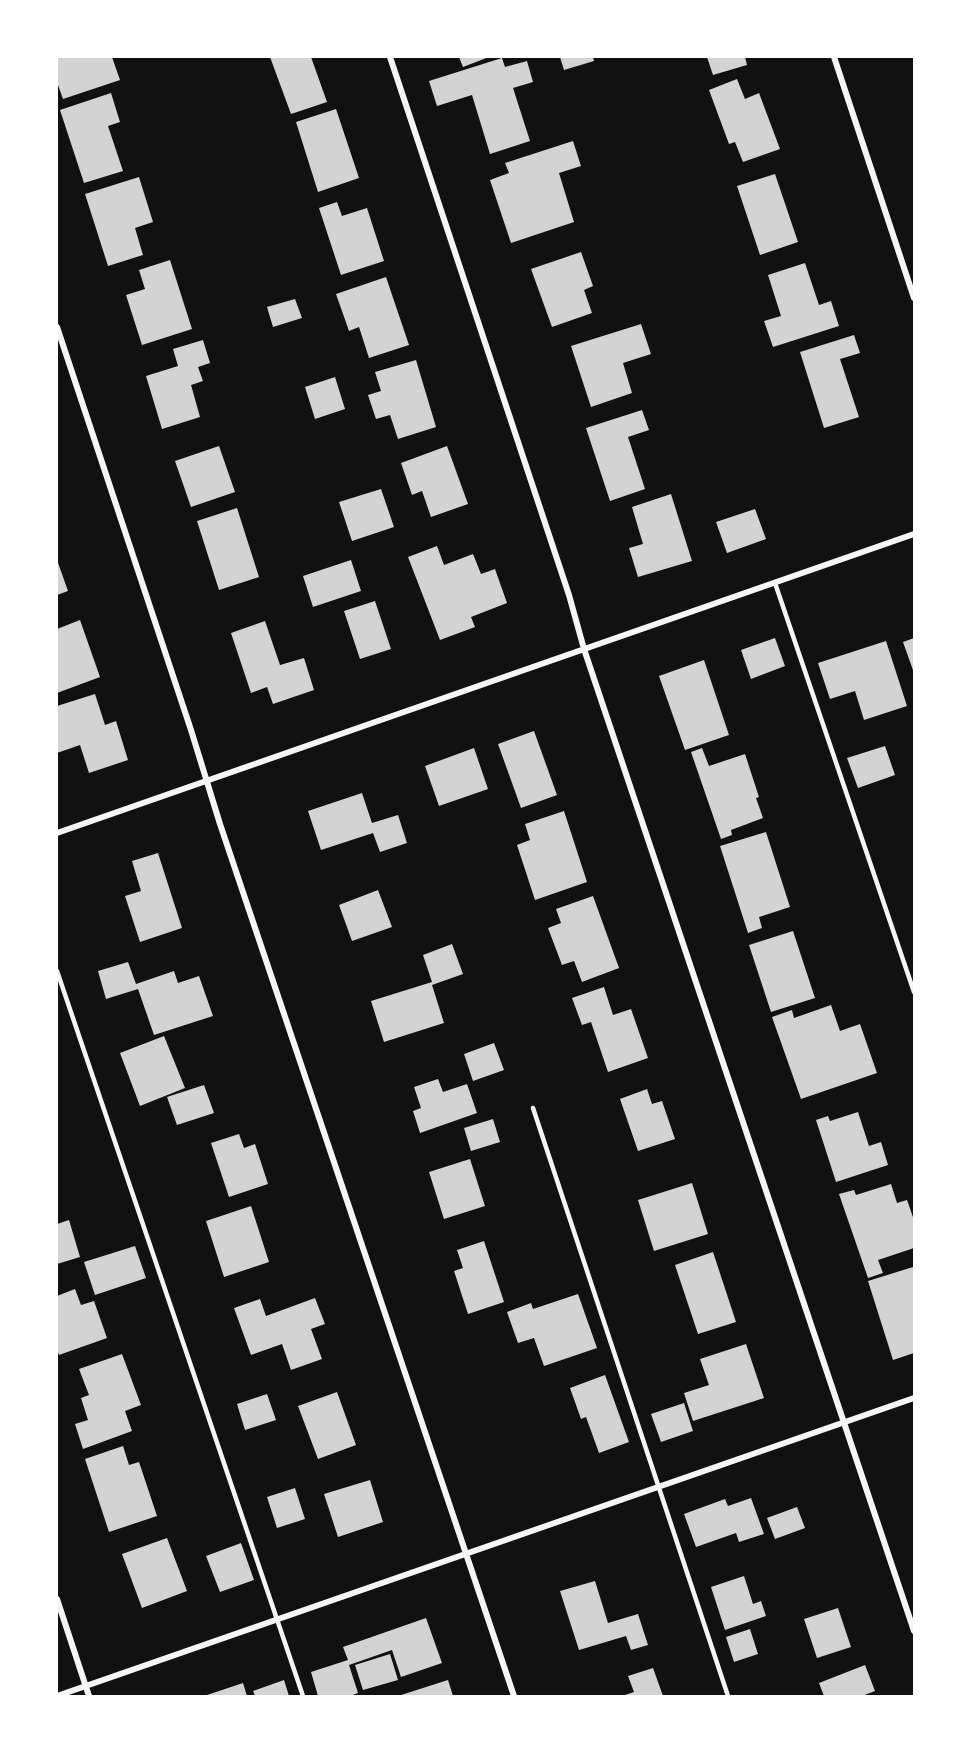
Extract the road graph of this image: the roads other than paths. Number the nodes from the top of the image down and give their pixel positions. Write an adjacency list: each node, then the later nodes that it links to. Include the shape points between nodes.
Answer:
1 (390, 57): 7 (street)
2 (834, 57): 3 (street)
3 (914, 298)
4 (57, 327): 8 (street)
5 (914, 534): 6 (street)
6 (775, 583): 7 (street); 11 (lane)
7 (585, 649): 8 (street); 14 (street)
8 (207, 781): 9 (street); 16 (street)
9 (57, 833)
10 (57, 971): 18 (lane)
11 (914, 992)
12 (533, 1108): 15 (lane)
13 (914, 1398): 14 (street)
14 (844, 1423): 15 (street); 19 (street)
15 (658, 1487): 16 (street); 25 (lane)
16 (466, 1554): 18 (street); 24 (street)
17 (57, 1599): 20 (street)
18 (277, 1620): 20 (street); 23 (lane)
19 (914, 1631)
20 (86, 1686): 21 (street); 22 (street)
21 (57, 1696)
22 (89, 1696)
23 (303, 1696)
24 (514, 1696)
25 (728, 1696)

